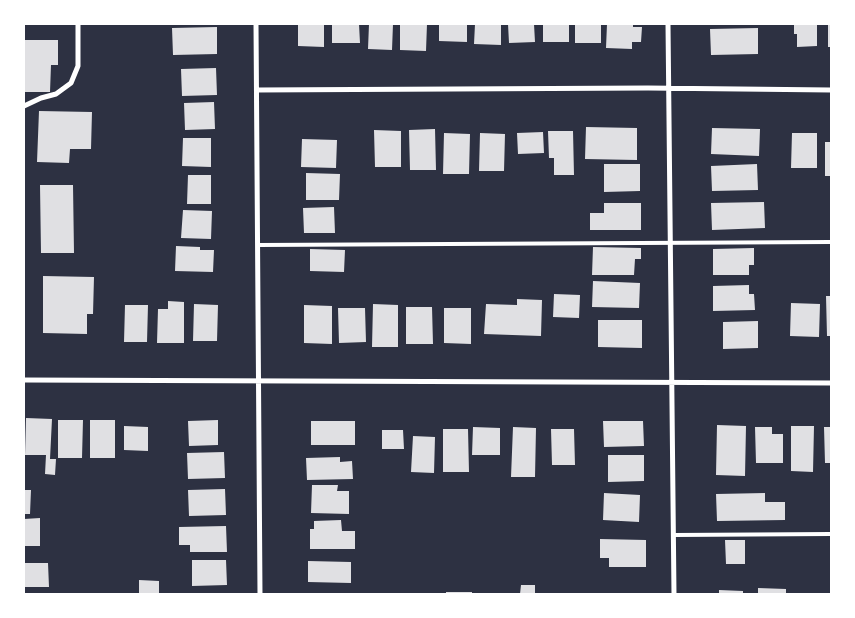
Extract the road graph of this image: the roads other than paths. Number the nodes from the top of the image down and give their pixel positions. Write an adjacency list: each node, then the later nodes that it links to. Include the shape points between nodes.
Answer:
1 (78, 24): 7 (street, via 78,66 71,83 56,94)
2 (256, 24): 5 (street)
3 (668, 24): 4 (street)
4 (668, 88): 5 (street); 6 (street); 8 (street)
5 (257, 90): 10 (street)
6 (831, 90)
7 (24, 106)
8 (670, 242): 9 (lane); 10 (lane); 13 (street)
9 (831, 242)
10 (258, 245): 12 (street)
11 (24, 380): 12 (street)
12 (259, 381): 13 (street); 17 (street)
13 (673, 382): 14 (street); 16 (street)
14 (831, 383)
15 (831, 534): 16 (lane)
16 (674, 535): 18 (street)
17 (260, 594)
18 (674, 594)

